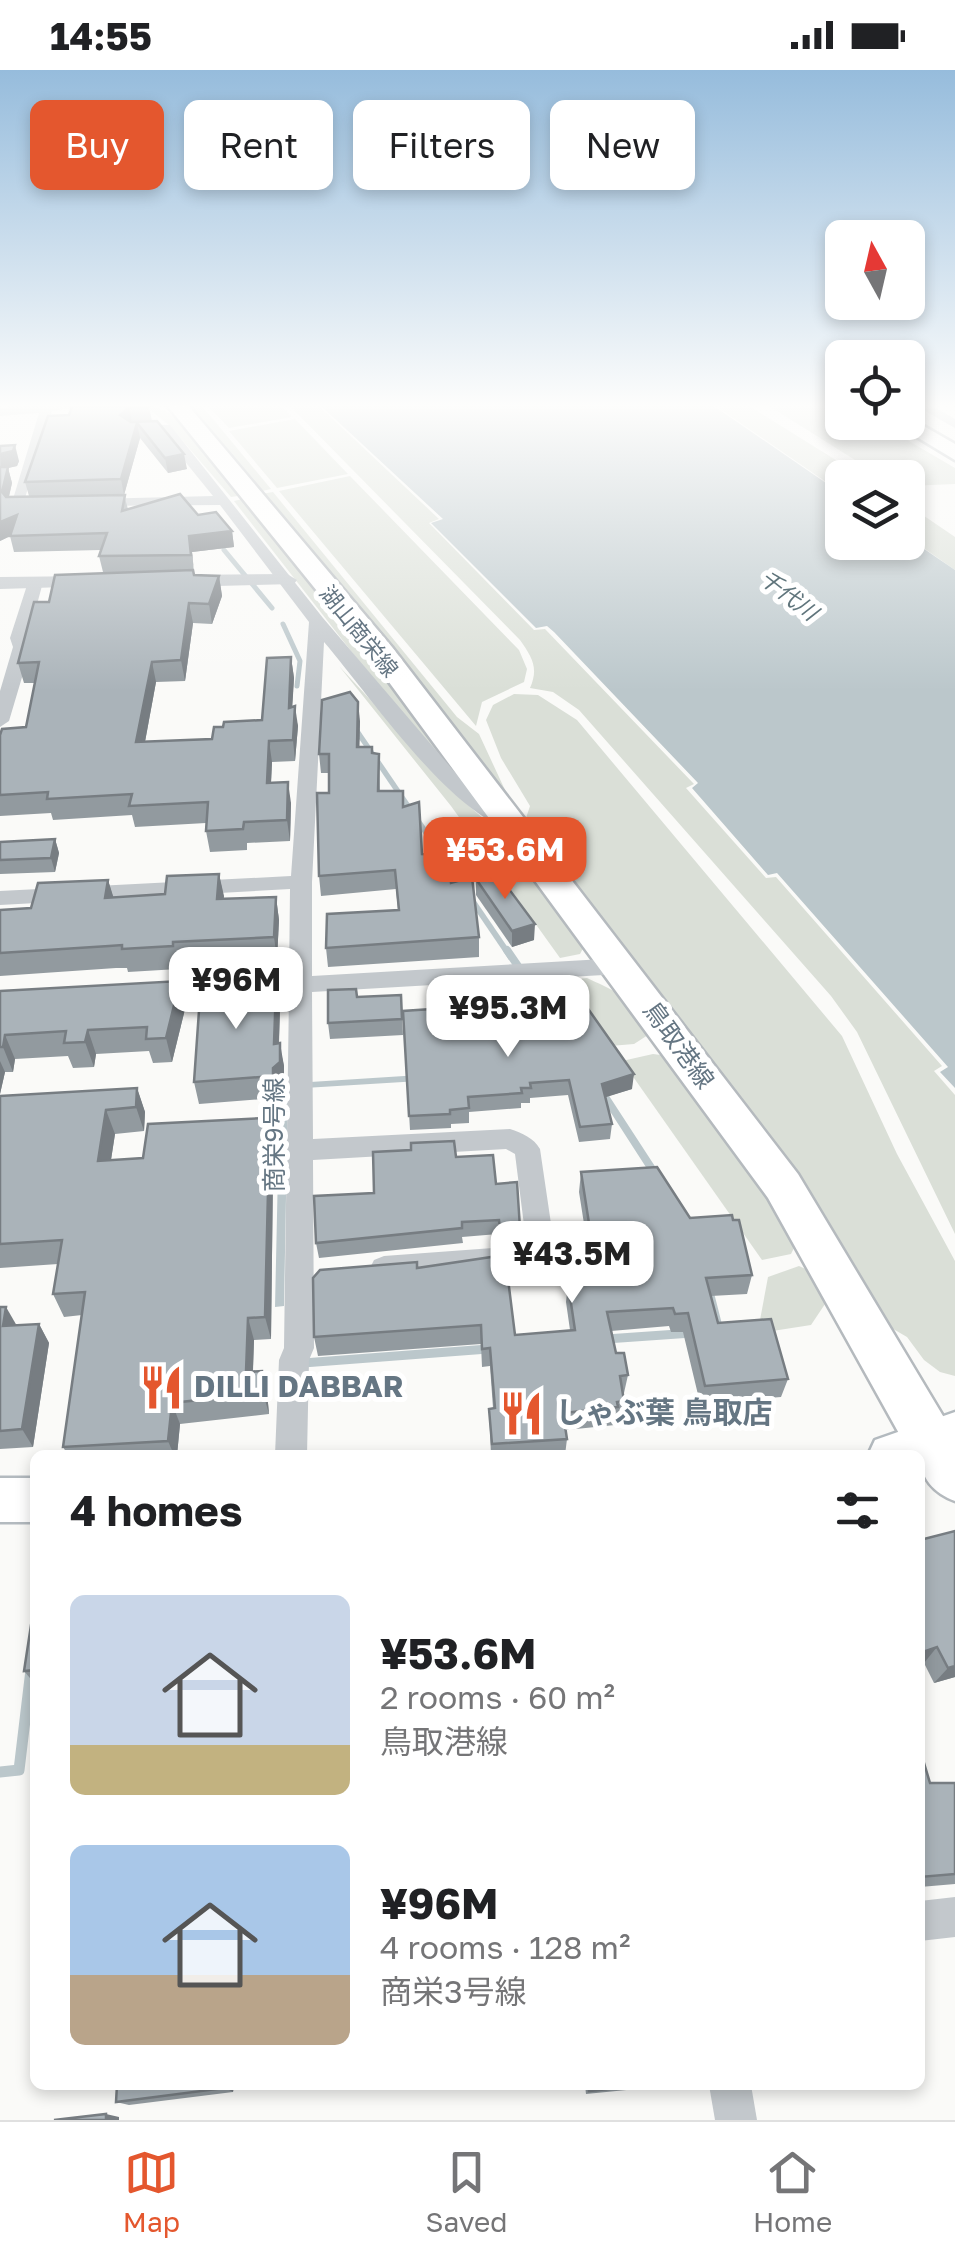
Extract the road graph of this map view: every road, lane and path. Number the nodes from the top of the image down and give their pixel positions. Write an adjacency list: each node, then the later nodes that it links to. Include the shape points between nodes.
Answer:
1 (15, 500): 5 (street, via 12,514)
2 (224, 500): 4 (street); 6 (street)
3 (256, 500): 13 (main road, 鳥取港線)
4 (74, 504)
5 (54, 505)
6 (287, 580): 7 (street, 湖山商栄線); 11 (street, 湖山商栄線)
7 (152, 581)
8 (35, 582): 9 (street); 10 (street); 12 (street)
9 (113, 582)
10 (0, 583)
11 (317, 622): 13 (street, 湖山商栄線, via 475,804); 14 (street, 商栄9号線)
12 (0, 720)
13 (514, 825): 16 (main road, 鳥取港線)
14 (301, 882): 15 (street); 17 (street, 商栄9号線)
15 (0, 898)
16 (620, 966): 17 (street); 21 (main road, 鳥取港線, via 796,1204)
17 (300, 985): 18 (street); 19 (street, 商栄9号線)
18 (131, 994)
19 (302, 1150): 20 (street, via 510,1139 527,1149 540,1244 528,1256); 22 (street, 商栄9号線, via 310,1274 294,1360)
20 (358, 1270)
21 (924, 1443): 23 (main road, 鳥取港線)
22 (291, 1450)
23 (955, 1478)
24 (0, 1500): 25 (main road)
25 (30, 1500)
26 (955, 1916): 27 (street)
27 (925, 1919)
28 (731, 2090): 29 (street)
29 (736, 2120)

